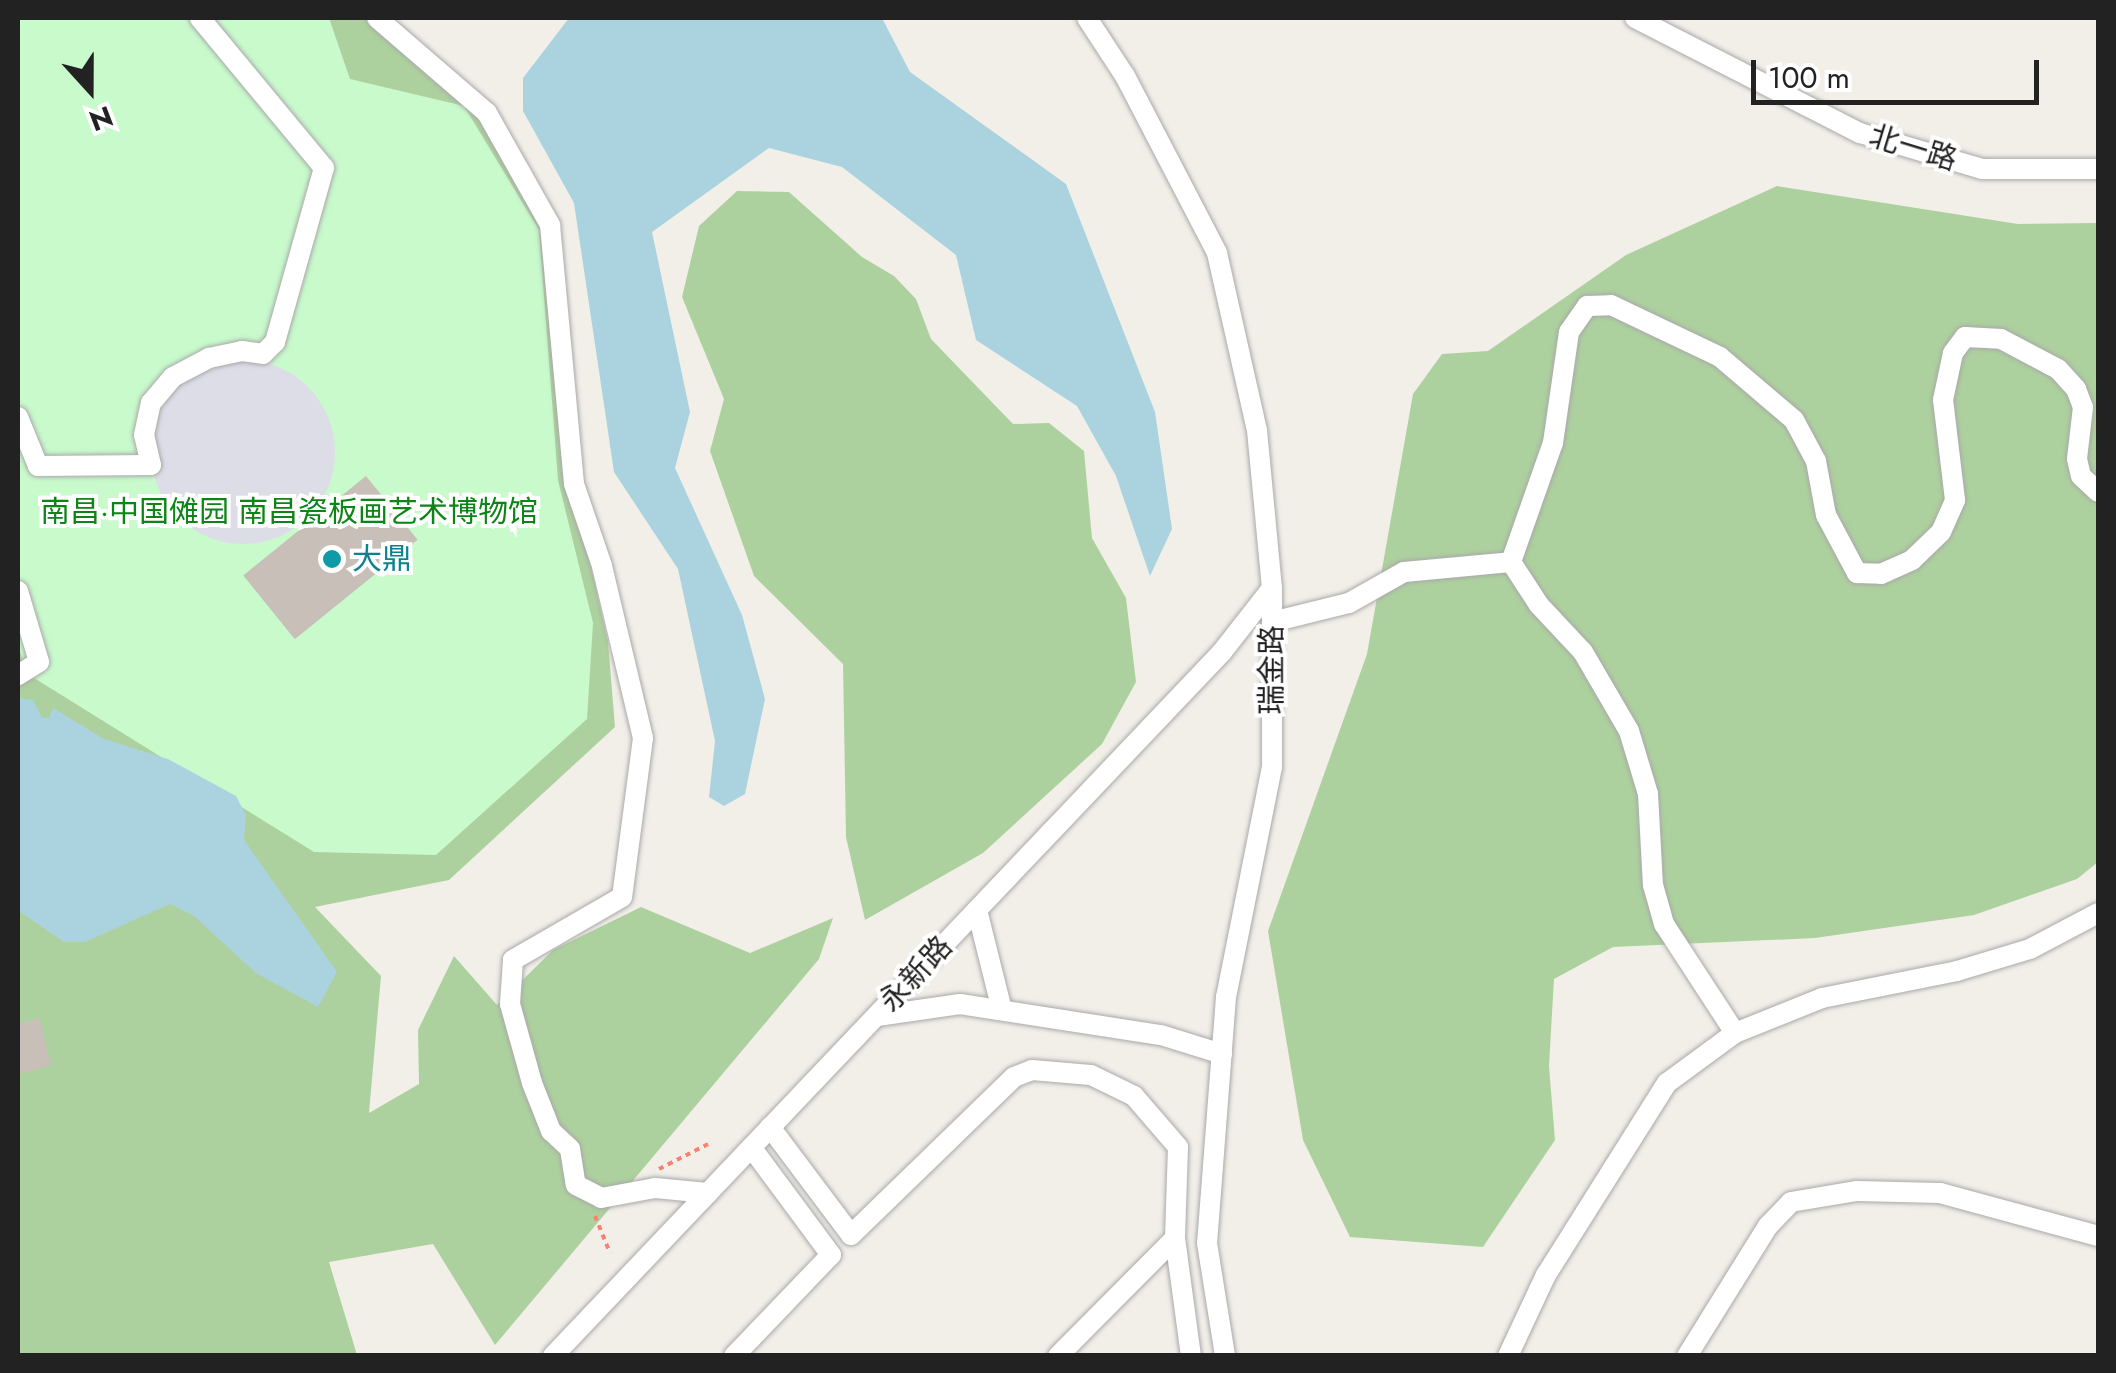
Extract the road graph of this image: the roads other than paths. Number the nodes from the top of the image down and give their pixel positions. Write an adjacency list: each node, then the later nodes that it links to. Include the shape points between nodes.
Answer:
1 (200, 18): 6 (street, via 324,168 274,342 263,354 208,358 173,377 150,403 144,435 151,466 38,466)
2 (377, 18): 21 (street, via 487,114 550,225 574,484 602,566 643,738 622,897 513,960 510,1004 532,1083 551,1131 570,1148 576,1185 601,1198 655,1188)
3 (1087, 18): 9 (street, 瑞金路, via 1125,76 1217,253 1257,430)
4 (1635, 18): 5 (street, 北一路, via 1860,133 1982,169)
5 (2098, 169)
6 (18, 417)
7 (2098, 492): 8 (street, via 2081,476 2083,407 2067,378 2001,339 1965,337 1953,353 1942,400 1956,500 1941,532 1912,560 1881,574 1857,573 1832,528 1816,462 1794,420 1720,357 1611,304 1587,306 1569,332 1553,443)
8 (1511, 562): 11 (street, via 1404,572 1349,603); 17 (street, via 1582,652 1629,731 1648,794 1653,885 1664,924)
9 (1272, 588): 11 (street, 瑞金路); 13 (street, 永新路, via 1222,652)
10 (18, 591): 12 (street, via 39,662)
11 (1272, 622): 18 (street, 瑞金路, via 1272,767 1226,997)
12 (18, 676)
13 (977, 910): 15 (street); 16 (street, 永新路)
14 (2098, 913): 17 (street, via 2030,949 1957,972 1822,998)
15 (1002, 1010): 16 (street, via 960,1004); 18 (street, via 1162,1036)
16 (876, 1016): 19 (street, 永新路)
17 (1735, 1033): 31 (street, via 1667,1083 1546,1275)
18 (1222, 1054): 30 (street, 瑞金路, via 1207,1243)
19 (770, 1128): 20 (street, 永新路); 22 (street)
20 (751, 1147): 21 (street, 永新路); 25 (street)
21 (708, 1193): 26 (street, 永新路)
22 (851, 1235): 24 (street, via 1014,1078 1061,1070 1091,1075 1134,1096 1178,1147); 25 (street)
23 (2098, 1236): 32 (street, via 1940,1193 1857,1191 1792,1202 1768,1226)
24 (1175, 1238): 28 (street); 29 (street)
25 (831, 1255): 27 (street)
26 (553, 1356)
27 (734, 1356)
28 (1058, 1356)
29 (1191, 1356)
30 (1225, 1356)
31 (1508, 1356)
32 (1687, 1356)

